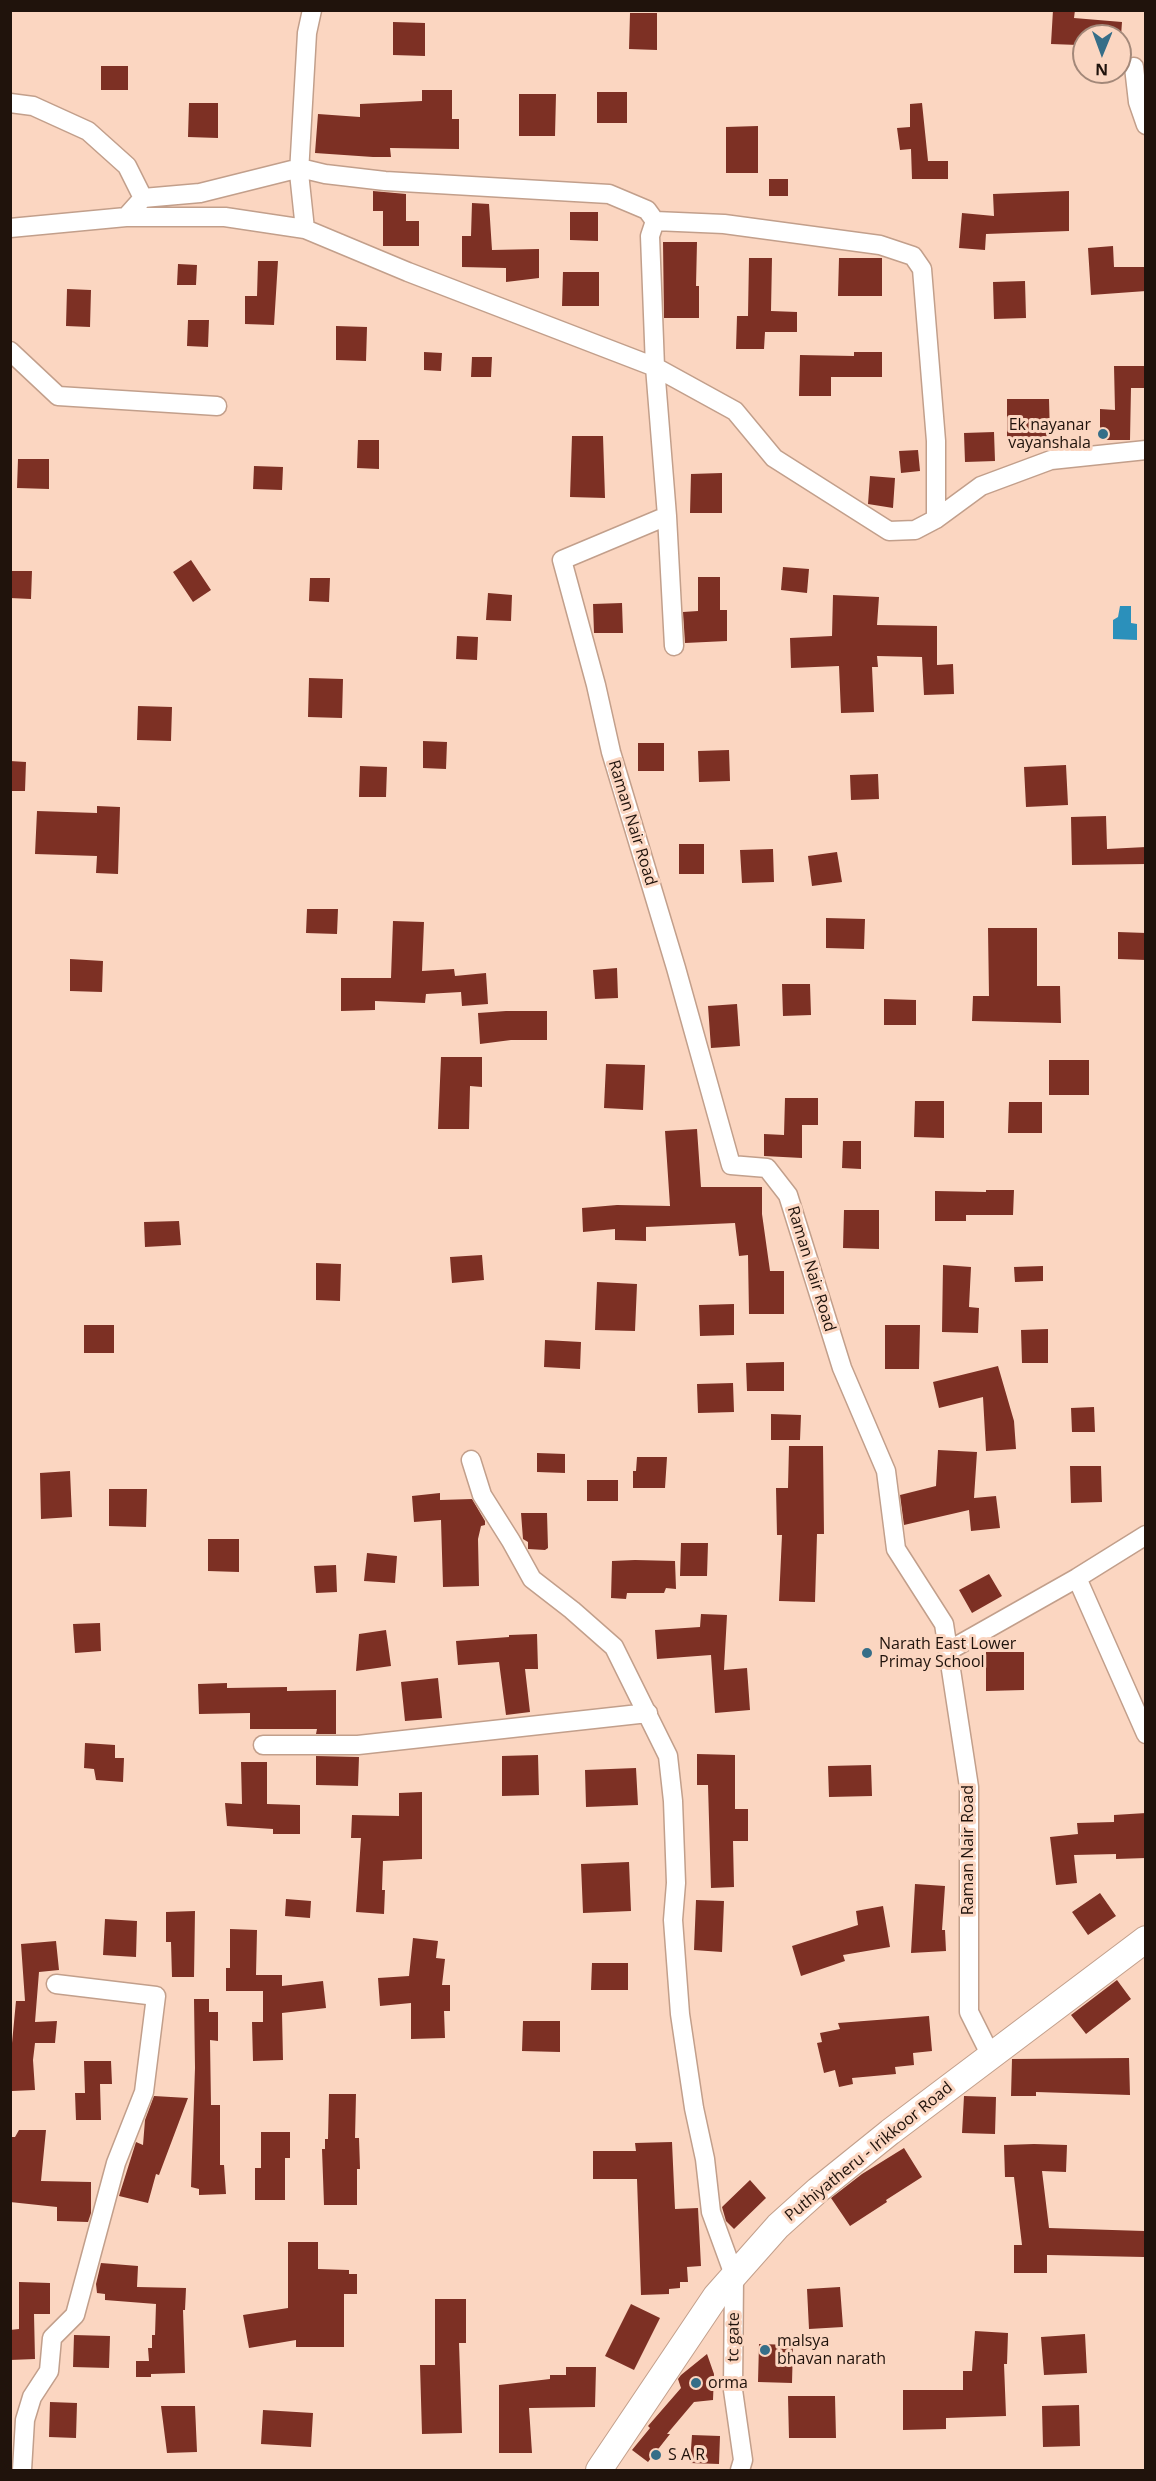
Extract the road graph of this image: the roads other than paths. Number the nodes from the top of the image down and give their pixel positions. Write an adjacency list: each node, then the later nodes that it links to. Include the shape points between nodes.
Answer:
1 (312, 10): 5 (street, via 307,33)
2 (1134, 67): 4 (street, via 1138,102)
3 (10, 104): 6 (street, via 33,106 88,131 127,166)
4 (1146, 125)
5 (300, 168): 6 (street, via 200,193); 8 (street, via 385,181 609,194 647,210); 10 (street)
6 (143, 198): 7 (street)
7 (126, 217): 9 (street); 10 (street, via 225,217)
8 (655, 221): 12 (street, via 650,236); 16 (street, via 724,224 880,245 913,256 922,269 936,441)
9 (10, 228)
10 (304, 230): 12 (street)
11 (11, 352): 13 (street, via 58,396)
12 (655, 367): 15 (street); 16 (street, via 735,411 774,459 889,531 915,530)
13 (217, 406)
14 (1146, 450): 16 (street, via 1051,460 981,486)
15 (667, 516): 17 (street); 21 (street, Raman Nair Road, via 562,560 611,752 731,1165 767,1168 788,1196 842,1368 886,1471 896,1549 944,1624)
16 (936, 519)
17 (674, 646)
18 (471, 1460): 22 (street, via 482,1496 532,1580 614,1647)
19 (1146, 1535): 20 (street)
20 (1077, 1578): 21 (street); 23 (street)
21 (948, 1651): 27 (street, Raman Nair Road, via 969,1787 969,2012)
22 (648, 1713): 24 (street, via 358,1745); 28 (street, via 668,1756 676,1883 673,1920 680,2014 694,2108 711,2212)
23 (1146, 1734)
24 (263, 1745)
25 (1146, 1939): 27 (main road, Puthiyatheru - Irikkoor Road)
26 (56, 1984): 29 (street, via 156,1996 144,2092 116,2163 75,2315 52,2338 49,2371 32,2397 25,2420)
27 (991, 2056): 28 (main road, Puthiyatheru - Irikkoor Road, via 818,2190 778,2226)
28 (734, 2275): 30 (main road, Puthiyatheru - Irikkoor Road); 31 (street, tc gate, via 733,2390 743,2460)
29 (22, 2470)
30 (599, 2470)
31 (740, 2470)

